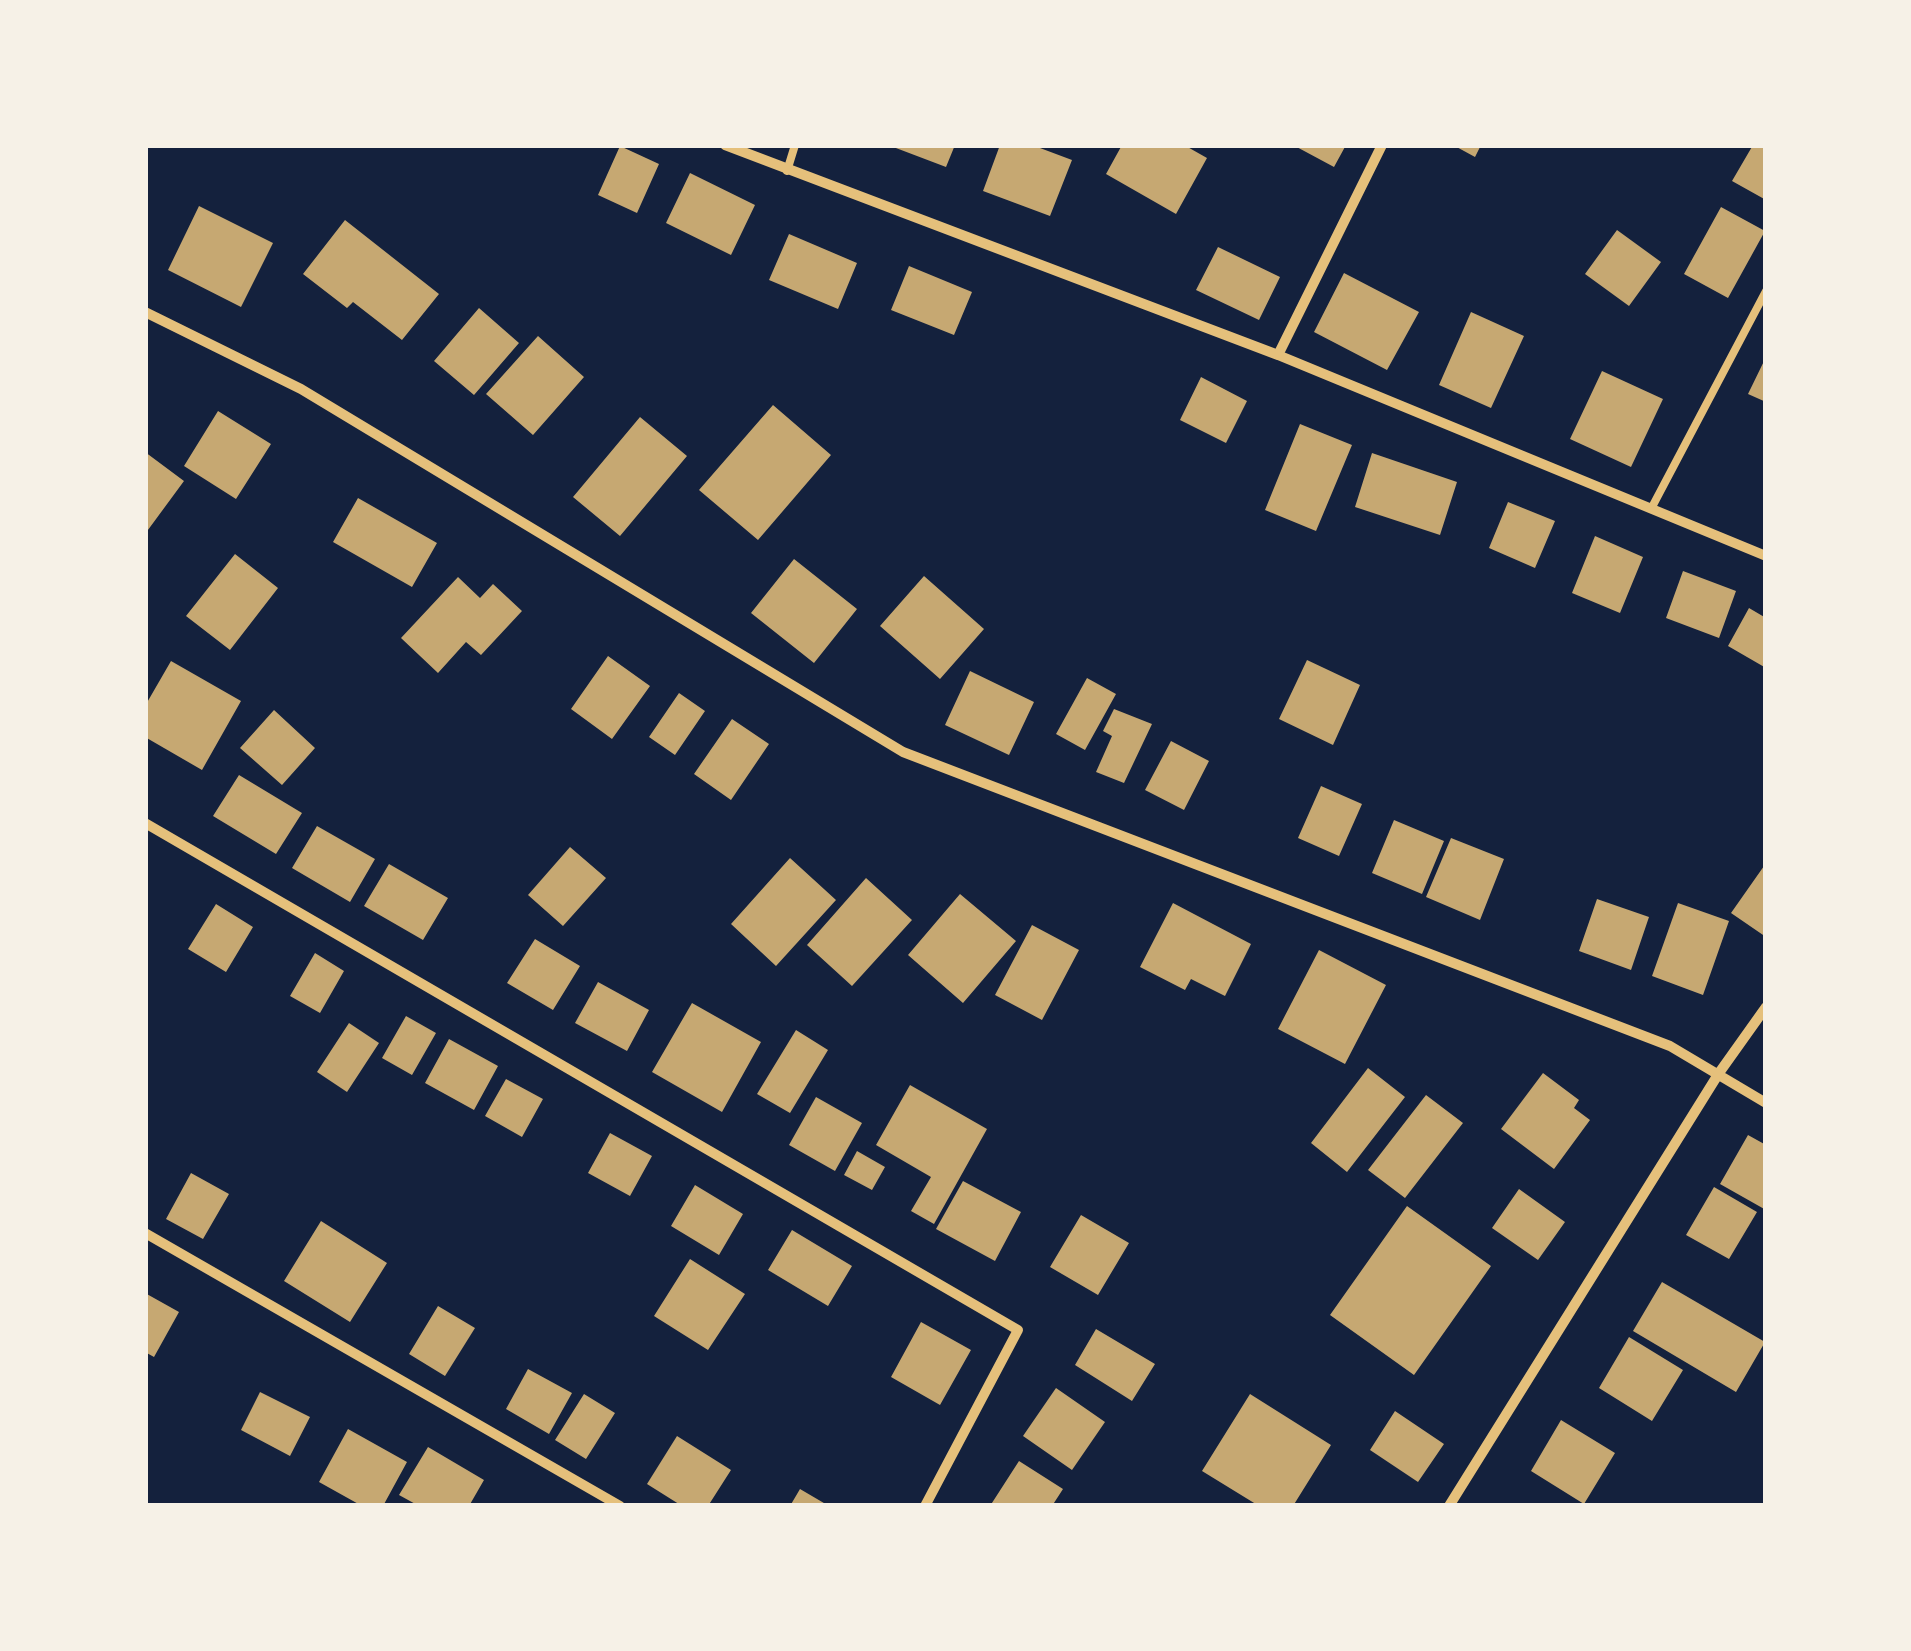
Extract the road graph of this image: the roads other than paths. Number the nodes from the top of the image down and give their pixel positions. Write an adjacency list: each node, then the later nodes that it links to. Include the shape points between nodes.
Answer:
1 (724, 145): 4 (street)
2 (795, 145): 4 (lane)
3 (1382, 145): 7 (street)
4 (788, 171): 7 (street)
5 (1766, 291): 8 (lane)
6 (145, 312): 12 (street, via 301,389 903,752 1670,1046)
7 (1278, 355): 8 (street)
8 (1651, 509): 9 (street)
9 (1766, 556)
10 (145, 823): 16 (street, via 1018,1330)
11 (1766, 1006): 12 (street)
12 (1719, 1073): 13 (street); 17 (street)
13 (1766, 1104)
14 (145, 1234): 15 (street)
15 (620, 1506)
16 (926, 1506)
17 (1448, 1506)

